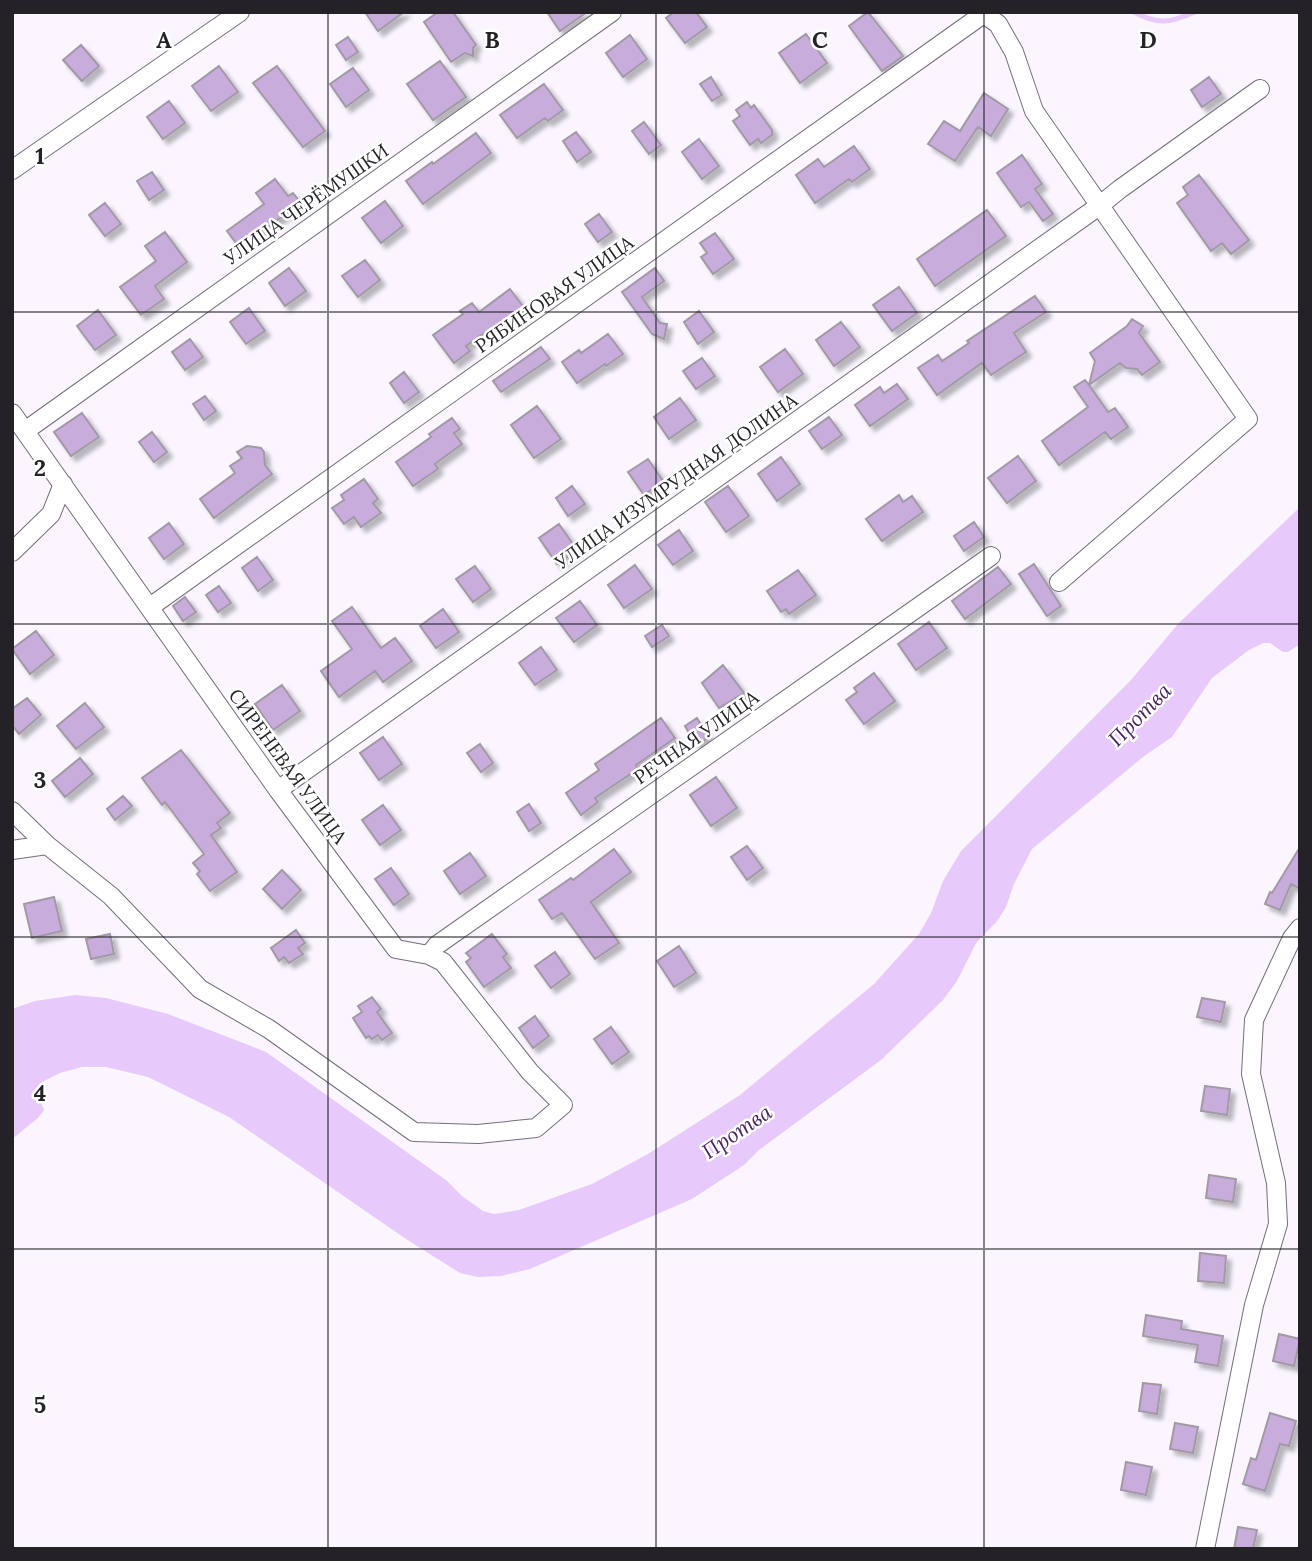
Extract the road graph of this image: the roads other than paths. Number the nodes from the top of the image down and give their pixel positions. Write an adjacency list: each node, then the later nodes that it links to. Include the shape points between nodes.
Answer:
1 (240, 12): 5 (street)
2 (612, 12): 8 (street, УЛИЦА ЧЕРЁМУШКИ)
3 (982, 14): 6 (street, via 998,24 1014,52 1034,111); 13 (street, РЯБИНОВАЯ УЛИЦА)
4 (1260, 89): 6 (street, УЛИЦА ИЗУМРУДНАЯ ДОЛИНА)
5 (12, 170)
6 (1099, 206): 12 (street, via 1248,419); 14 (street, УЛИЦА ИЗУМРУДНАЯ ДОЛИНА)
7 (12, 414): 8 (street, СИРЕНЕВАЯ УЛИЦА)
8 (25, 431): 9 (street, СИРЕНЕВАЯ УЛИЦА)
9 (63, 484): 10 (street, via 51,514); 13 (street, СИРЕНЕВАЯ УЛИЦА)
10 (12, 552)
11 (991, 556): 19 (street, РЕЧНАЯ УЛИЦА, via 437,945)
12 (1059, 582)
13 (150, 607): 14 (street, СИРЕНЕВАЯ УЛИЦА)
14 (278, 790): 19 (street, СИРЕНЕВАЯ УЛИЦА, via 396,948)
15 (12, 811): 16 (street)
16 (47, 845): 17 (street); 19 (street, СИРЕНЕВАЯ УЛИЦА, via 111,897 200,989 269,1029 414,1132 478,1134 536,1128 563,1105 530,1072 443,962)
17 (12, 850)
18 (1300, 928): 20 (street, via 1254,1020 1251,1074 1276,1183 1278,1224 1254,1305)
19 (429, 955)
20 (1205, 1549)

